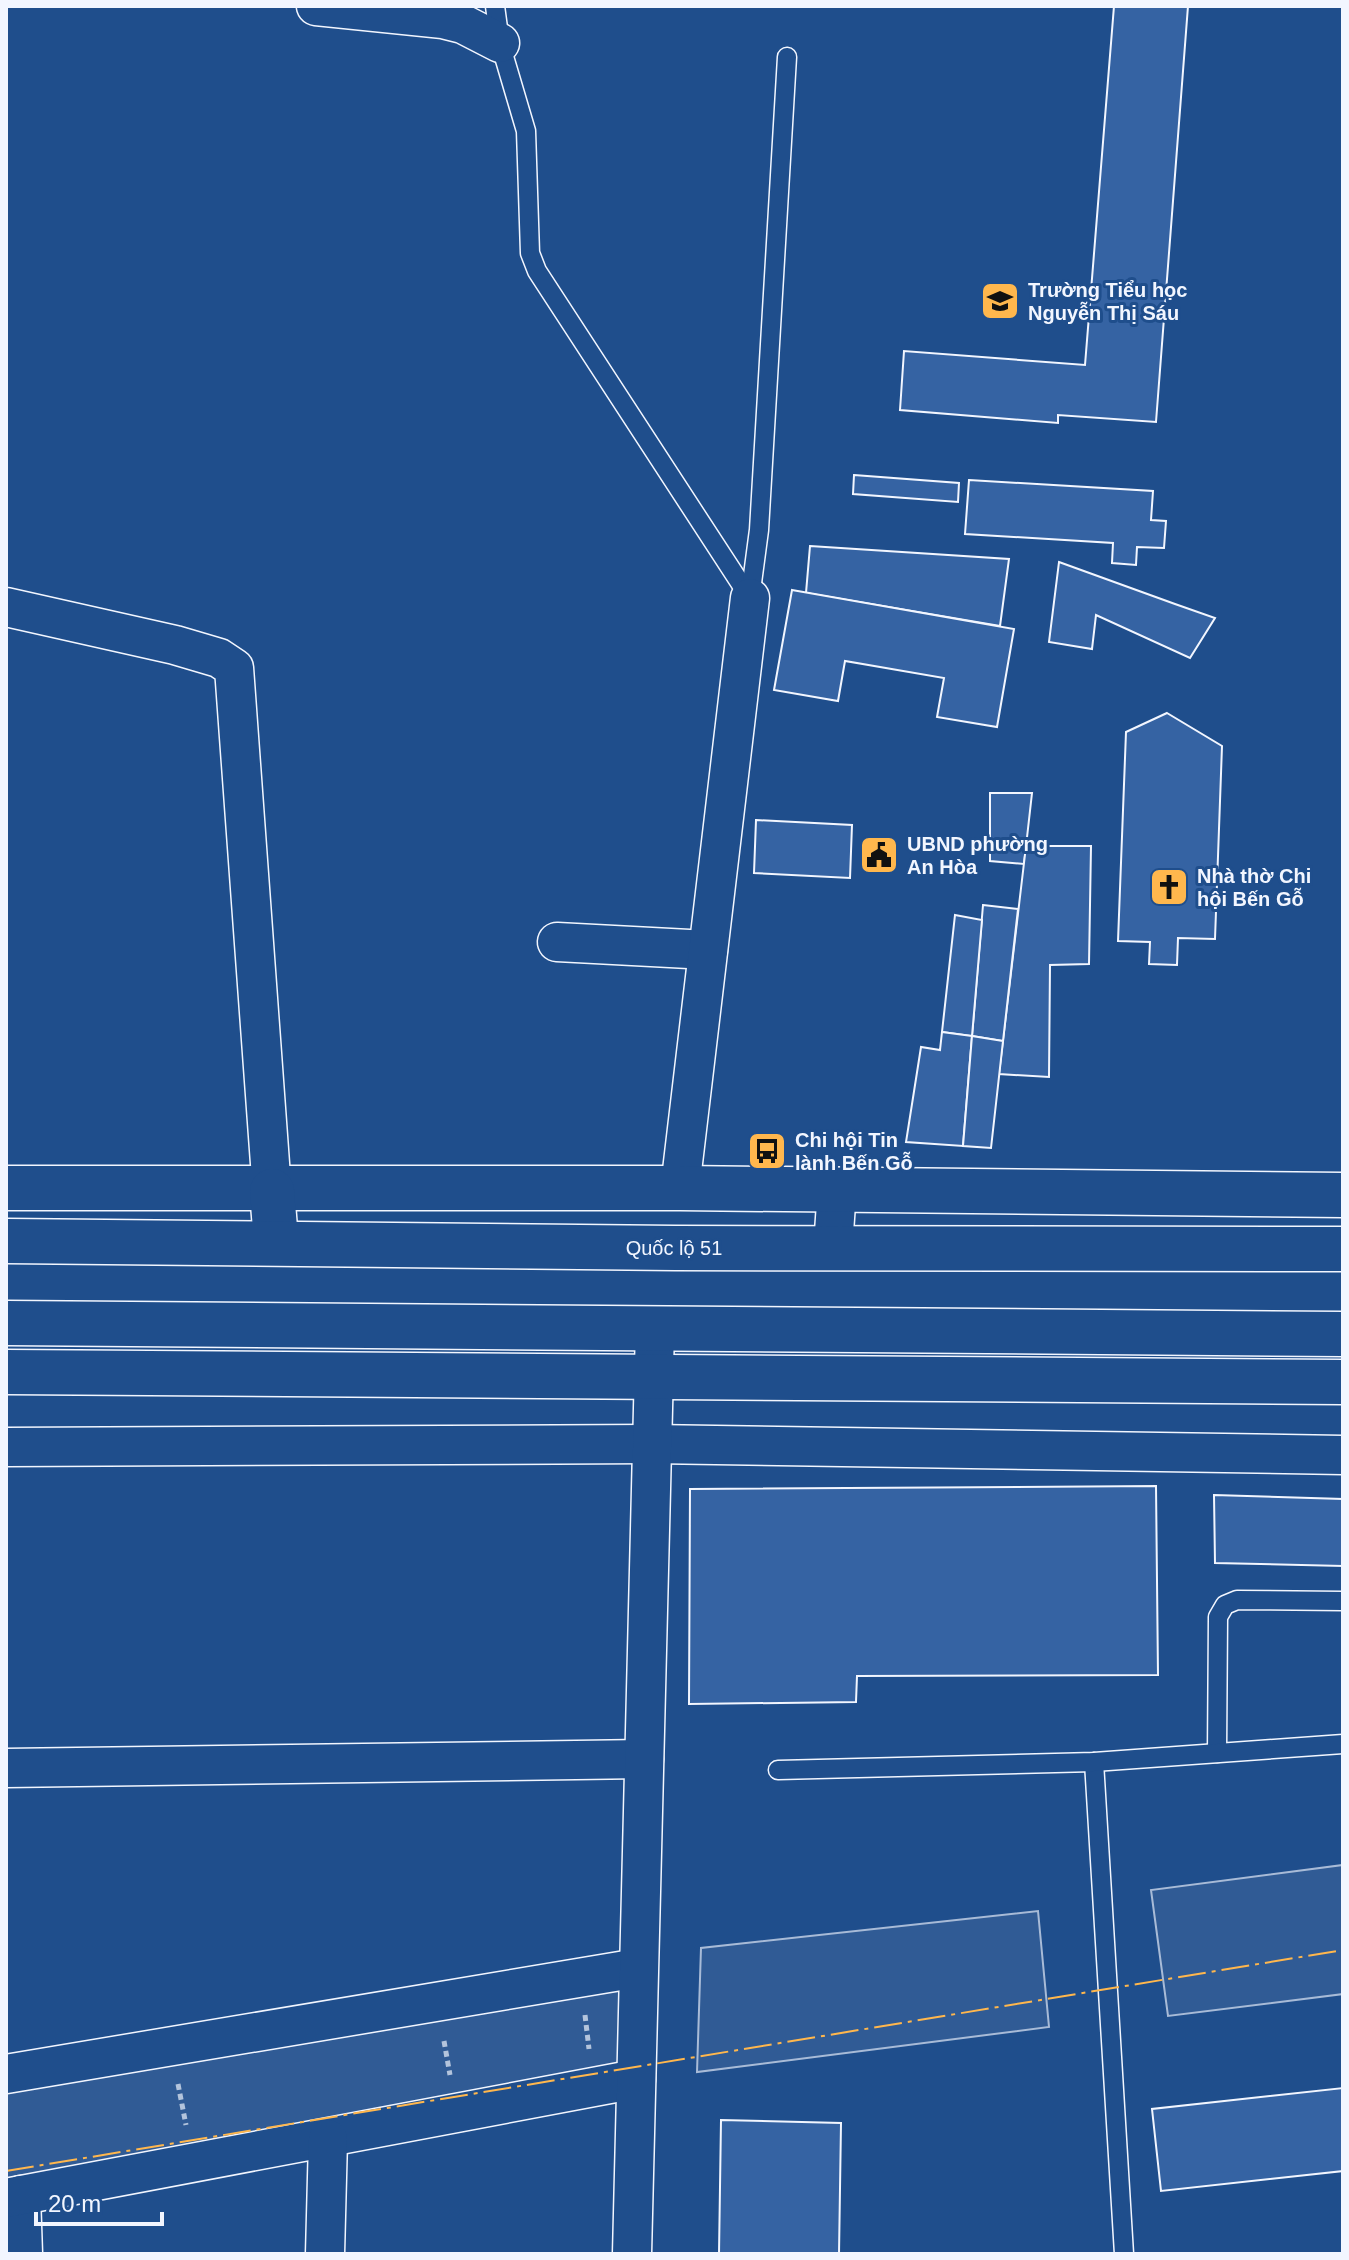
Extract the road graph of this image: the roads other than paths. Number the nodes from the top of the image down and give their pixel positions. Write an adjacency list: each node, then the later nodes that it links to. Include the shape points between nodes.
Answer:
1 (316, 6): 3 (street, via 443,19)
2 (495, 6): 3 (lane)
3 (500, 43): 5 (lane, via 526,131 530,253 537,271)
4 (787, 57): 5 (lane, via 759,530)
5 (750, 598): 8 (street)
6 (6, 607): 12 (street, via 175,645 234,668)
7 (557, 942): 8 (street)
8 (708, 950): 10 (street)
9 (6, 1188): 12 (main road)
10 (680, 1188): 11 (main road); 12 (main road)
11 (837, 1189): 13 (main road); 16 (street)
12 (272, 1191): 15 (main road)
13 (1343, 1195)
14 (6, 1241): 15 (main road, Quốc lộ 51)
15 (276, 1241): 16 (main road, Quốc lộ 51)
16 (833, 1247): 17 (main road, Quốc lộ 51)
17 (1343, 1249)
18 (6, 1323): 19 (main road)
19 (655, 1328): 20 (main road); 22 (street)
20 (1343, 1334)
21 (6, 1372): 22 (main road)
22 (652, 1376): 23 (main road); 24 (street)
23 (1343, 1382)
24 (651, 1444): 25 (street); 26 (street); 30 (street)
25 (6, 1447)
26 (1343, 1455)
27 (1343, 1601): 29 (lane, via 1237,1600 1225,1605 1218,1617)
28 (1343, 1744): 29 (lane)
29 (1217, 1753): 31 (lane)
30 (644, 1759): 32 (street); 34 (street)
31 (1094, 1762): 33 (lane); 42 (lane)
32 (6, 1768)
33 (778, 1770)
34 (638, 1968): 35 (street); 36 (street)
35 (6, 2074)
36 (636, 2079): 37 (street); 41 (street)
37 (328, 2139): 38 (street); 40 (street)
38 (14, 2197): 39 (street)
39 (23, 2254)
40 (325, 2254)
41 (632, 2254)
42 (1124, 2254)

